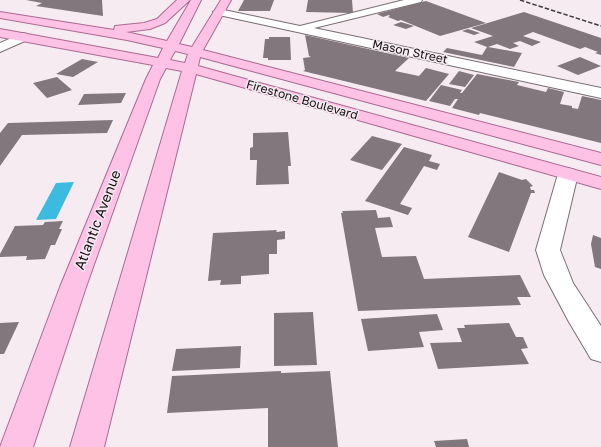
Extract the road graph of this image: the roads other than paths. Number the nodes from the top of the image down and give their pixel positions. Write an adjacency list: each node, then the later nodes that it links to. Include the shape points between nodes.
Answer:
1 (185, 0): 8 (main road, via 160,22 136,28)
2 (196, 0): 12 (main road, Atlantic Avenue)
3 (226, 0): 5 (main road)
4 (417, 0): 7 (street)
5 (219, 12): 7 (street, Mason Street); 13 (main road)
6 (0, 15): 8 (main road, Firestone Boulevard)
7 (300, 29): 14 (street, Mason Street)
8 (101, 31): 12 (main road, Firestone Boulevard)
9 (0, 33): 10 (main road, Firestone Boulevard)
10 (23, 37): 11 (street); 12 (main road, Firestone Boulevard)
11 (0, 48)
12 (167, 55): 13 (main road, Firestone Boulevard); 13 (main road, Firestone Boulevard); 20 (main road, Atlantic Avenue, via 153,79 73,287)
13 (192, 61): 15 (main road, Firestone Boulevard); 17 (main road, Firestone Boulevard); 21 (main road)
14 (601, 92)
15 (601, 159)
16 (601, 173): 17 (main road)
17 (568, 174): 18 (main road, Firestone Boulevard); 19 (street, via 548,250 558,280)
18 (601, 183)
19 (601, 350)
20 (16, 447)
21 (87, 447)

